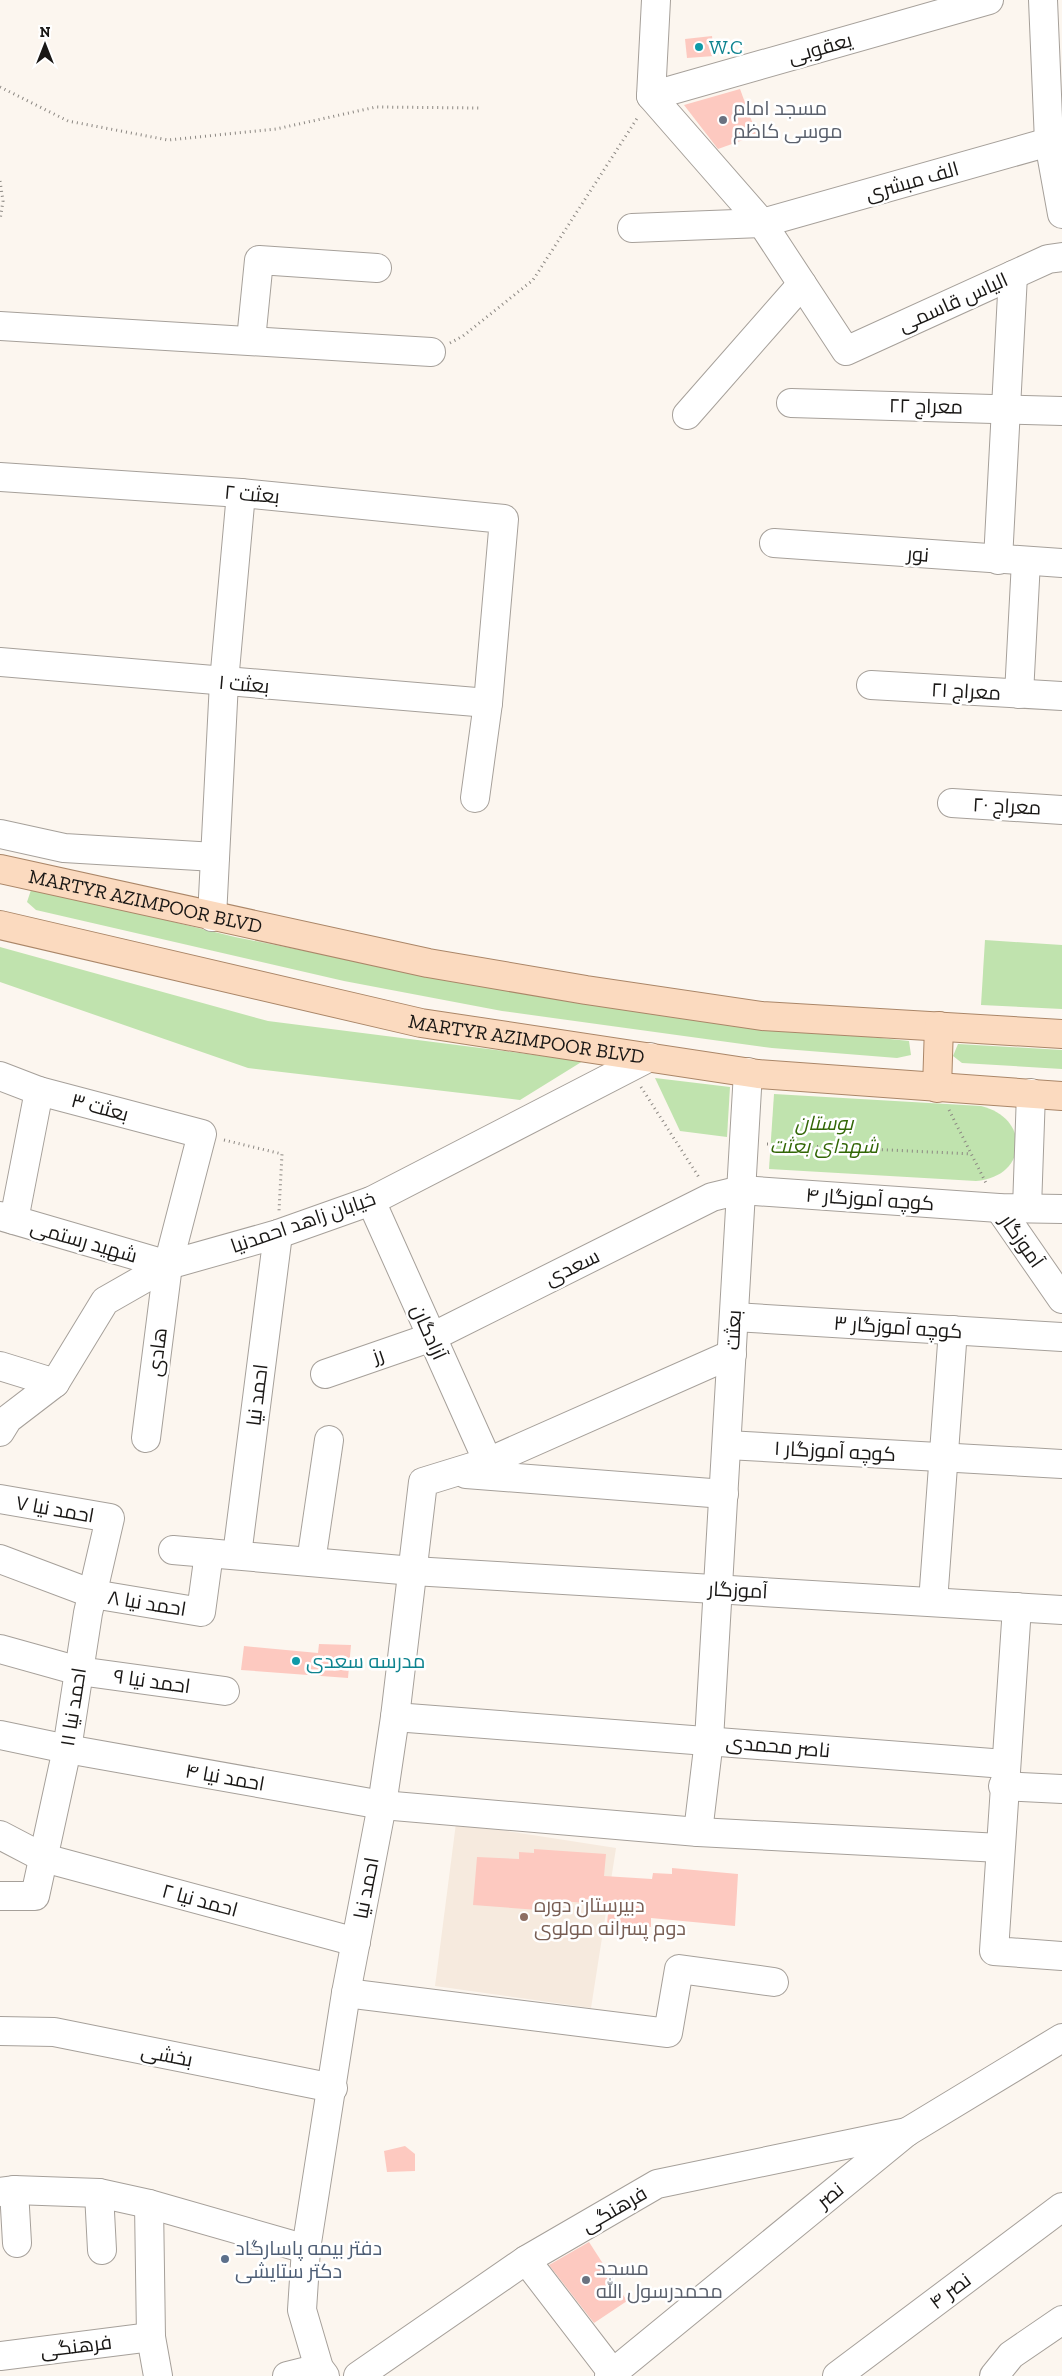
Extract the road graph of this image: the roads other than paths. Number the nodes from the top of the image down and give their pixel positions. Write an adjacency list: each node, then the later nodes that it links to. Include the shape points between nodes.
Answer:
1 (656, 0): 4 (street)
2 (989, 0): 4 (street, یعقوبی)
3 (1043, 0): 5 (street)
4 (651, 96): 7 (street)
5 (1056, 141): 6 (street); 7 (street, الف مبشری)
6 (1062, 214)
7 (762, 223): 8 (street, الف مبشری); 12 (street)
8 (632, 228)
9 (1062, 257): 11 (street, الیاس قاسمی, via 1048,259)
10 (377, 268): 14 (street, via 259,260)
11 (1013, 275): 12 (street, الیاس قاسمی, via 846,351); 17 (street)
12 (802, 284): 19 (street)
13 (0, 326): 14 (street)
14 (252, 340): 15 (street)
15 (431, 352)
16 (790, 403): 17 (street, معراج ۲۲)
17 (1006, 408): 18 (street, معراج ۲۲); 23 (street)
18 (1062, 411)
19 (687, 415)
20 (0, 477): 21 (street, بعثت ۲)
21 (241, 493): 27 (street); 31 (street, بعثت ۲, via 504,519)
22 (774, 543): 23 (street, نور)
23 (998, 560): 24 (street, نور)
24 (1026, 561): 25 (street, نور); 29 (street)
25 (1062, 563)
26 (0, 662): 27 (street, بعثت ۱)
27 (224, 682): 31 (street, بعثت ۱); 36 (street)
28 (871, 685): 29 (street, معراج ۲۱)
29 (1019, 694): 30 (street, معراج ۲۱)
30 (1062, 696)
31 (488, 703): 32 (street)
32 (475, 798)
33 (952, 803): 34 (street, معراج ۲۰)
34 (1062, 810)
35 (0, 834): 36 (street, via 64,848)
36 (215, 857): 38 (street)
37 (0, 869): 38 (main road, MARTYR AZIMPOOR BLVD)
38 (212, 917): 40 (main road, MARTYR AZIMPOOR BLVD, via 428,963 742,1014)
39 (0, 925): 42 (main road, MARTYR AZIMPOOR BLVD, via 421,1023)
40 (939, 1026): 41 (main road, MARTYR AZIMPOOR BLVD); 45 (main road)
41 (1062, 1034)
42 (639, 1063): 43 (main road, MARTYR AZIMPOOR BLVD); 52 (street, خیابان زاهد احمدنیا)
43 (748, 1072): 45 (main road, MARTYR AZIMPOOR BLVD); 50 (street, بعثت)
44 (0, 1076): 46 (street, بعثت ۳)
45 (937, 1088): 47 (main road, MARTYR AZIMPOOR BLVD)
46 (39, 1091): 49 (street, بعثت ۳); 56 (street)
47 (1031, 1094): 48 (main road, MARTYR AZIMPOOR BLVD); 54 (street)
48 (1062, 1096)
49 (202, 1134): 58 (street, هادی)
50 (741, 1190): 51 (street, کوچه آموزگار ۴); 53 (street, کوچه آموزگار ۴); 60 (street, بعثت)
51 (712, 1197): 62 (street, سعدی)
52 (371, 1201): 57 (street, خیابان زاهد احمدنیا); 62 (street, آزادگان)
53 (998, 1208): 54 (street, کوچه آموزگار ۴); 59 (street, آموزگار)
54 (1027, 1208): 55 (street, کوچه آموزگار ۴)
55 (1062, 1209)
56 (7, 1218): 58 (street, شهید رستمی)
57 (278, 1234): 58 (street, خیابان زاهد احمدنیا); 81 (street, احمد نیا)
58 (168, 1265): 67 (street, خیابان زاهد احمدنیا, via 106,1301); 69 (street, هادی)
59 (1062, 1299)
60 (734, 1317): 61 (street, کوچه آموزگار ۳); 64 (street, بعثت)
61 (953, 1330): 63 (street, کوچه آموزگار ۳); 72 (street)
62 (432, 1337): 66 (street, رز); 73 (street, آزادگان)
63 (1062, 1337)
64 (732, 1354): 71 (street, بعثت); 73 (street)
65 (0, 1366): 67 (street)
66 (325, 1374)
67 (55, 1384): 68 (street, خیابان زاهد احمدنیا, via 8,1420)
68 (0, 1432)
69 (146, 1438)
70 (329, 1440): 83 (street)
71 (727, 1445): 72 (street, کوچه آموزگار ۱); 76 (street, بعثت)
72 (943, 1456): 74 (street, کوچه آموزگار ۱); 87 (street)
73 (488, 1462): 75 (street)
74 (1062, 1464)
75 (454, 1473): 76 (street); 84 (street, احمد نیا, via 423,1482)
76 (724, 1494): 85 (street, بعثت)
77 (0, 1499): 78 (street, احمد نیا ۷)
78 (110, 1518): 86 (street, احمد نیا ۱۱)
79 (173, 1550): 80 (street)
80 (209, 1553): 81 (street); 86 (street, احمد نیا ۸, via 200,1612)
81 (237, 1556): 83 (street)
82 (0, 1559): 86 (street)
83 (311, 1562): 84 (street)
84 (414, 1571): 85 (street, آموزگار); 93 (street, احمد نیا)
85 (719, 1588): 87 (street, آموزگار); 95 (street, بعثت)
86 (92, 1594): 91 (street, احمد نیا ۱۱)
87 (933, 1602): 88 (street, آموزگار)
88 (1017, 1607): 89 (street, آموزگار); 97 (street)
89 (1062, 1610)
90 (0, 1649): 91 (street, احمد نیا ۹)
91 (79, 1672): 92 (street, احمد نیا ۹); 96 (street, احمد نیا ۱۱)
92 (225, 1691)
93 (395, 1717): 95 (street, ناصر محمدی); 99 (street, احمد نیا)
94 (0, 1736): 96 (street, احمد نیا ۴)
95 (709, 1740): 97 (street, ناصر محمدی); 100 (street, بعثت)
96 (67, 1749): 99 (street, احمد نیا ۴); 103 (street, احمد نیا ۱۱)
97 (1004, 1775): 98 (street, ناصر محمدی); 102 (street)
98 (1062, 1789)
99 (382, 1805): 100 (street, احمد نیا ۴); 105 (street, احمد نیا)
100 (698, 1832): 102 (street, احمد نیا ۴)
101 (0, 1835): 103 (street, احمد نیا ۲)
102 (1000, 1848): 106 (street, via 994,1951)
103 (44, 1858): 104 (street, احمد نیا ۱۱, via 35,1896); 105 (street, احمد نیا ۲)
104 (0, 1896)
105 (356, 1942): 108 (street, احمد نیا)
106 (1062, 1956)
107 (774, 1982): 108 (street, via 679,1969 668,2032)
108 (346, 1993): 111 (street, احمد نیا)
109 (0, 2031): 111 (street, بخشی, via 54,2032)
110 (1062, 2038): 112 (street, نصر)
111 (333, 2088): 118 (street, احمد نیا)
112 (907, 2132): 120 (street, فرهنگی, via 657,2184); 125 (street, نصر)
113 (7, 2191): 114 (street); 117 (street)
114 (99, 2193): 115 (street); 119 (street)
115 (149, 2204): 118 (street); 122 (street)
116 (1062, 2207): 129 (street, نصر ۴)
117 (17, 2242)
118 (306, 2249): 124 (street, احمد نیا, via 302,2310)
119 (102, 2250)
120 (526, 2260): 125 (street); 128 (street, فرهنگی)
121 (1062, 2320): 130 (street, via 1011,2355)
122 (152, 2337): 123 (street, فرهنگی); 126 (street)
123 (0, 2356)
124 (322, 2372): 127 (street)
125 (612, 2375)
126 (158, 2376)
127 (287, 2376)
128 (358, 2376)
129 (837, 2376)
130 (994, 2376)

